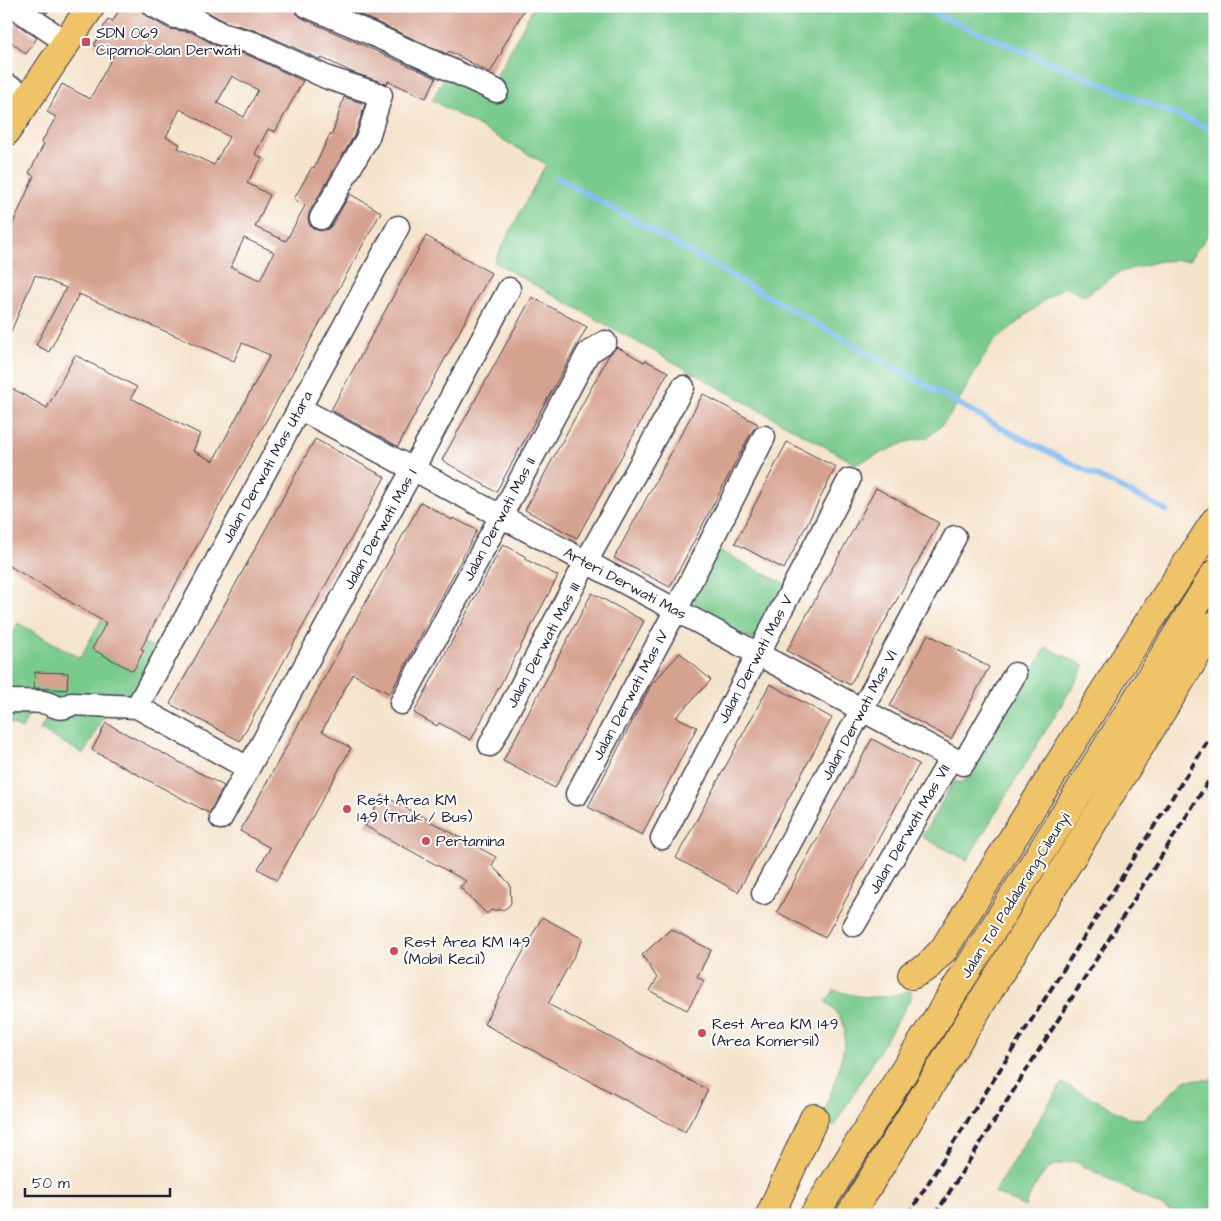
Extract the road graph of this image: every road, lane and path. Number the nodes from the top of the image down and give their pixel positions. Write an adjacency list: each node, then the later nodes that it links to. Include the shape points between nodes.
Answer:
1 (13, 6): 5 (street)
2 (91, 6): 5 (main road)
3 (154, 6): 9 (street, via 175,16 195,19 221,34 253,43 328,78 381,95 368,137)
4 (307, 6): 7 (street)
5 (67, 43): 6 (main road)
6 (18, 91): 8 (main road)
7 (497, 91)
8 (6, 132)
9 (321, 218)
10 (398, 227): 14 (street, Jalan Derwati Mas Utara)
11 (509, 289): 16 (street, Jalan Derwati Mas I)
12 (605, 342): 18 (street, Jalan Derwati Mas II, via 588,353)
13 (683, 387): 21 (street, Jalan Derwati Mas III)
14 (299, 408): 16 (street, Arteri Derwati Mas); 29 (street, Jalan Derwati Mas Utara)
15 (764, 437): 23 (street, Jalan Derwati Mas IV)
16 (413, 469): 18 (street, Arteri Derwati Mas); 33 (street, Jalan Derwati Mas I)
17 (849, 480): 25 (street, Jalan Derwati Mas V)
18 (501, 516): 21 (street, Arteri Derwati Mas); 28 (street, Jalan Derwati Mas II)
19 (1215, 521): 39 (main road, via 1118,669 944,949 927,967)
20 (955, 537): 30 (street, Jalan Derwati Mas VI)
21 (586, 562): 23 (street, Arteri Derwati Mas); 31 (street, Jalan Derwati Mas III)
22 (1215, 574): 42 (main road, Jalan Tol Padalarang–Cileunyi)
23 (676, 610): 25 (street, Arteri Derwati Mas); 34 (street, Jalan Derwati Mas IV)
24 (1215, 625): 43 (main road, Jalan Tol Padalarang–Cileunyi)
25 (758, 654): 30 (street, Arteri Derwati Mas); 36 (street, Jalan Derwati Mas V)
26 (1015, 674): 32 (street, Jalan Derwati Mas VII, via 963,764)
27 (6, 701): 29 (street, via 46,702 52,698 67,699 71,704)
28 (401, 703)
29 (136, 707): 33 (street)
30 (861, 710): 32 (street, Arteri Derwati Mas); 37 (street, Jalan Derwati Mas VI)
31 (490, 745)
32 (951, 758): 38 (street, Jalan Derwati Mas VII)
33 (248, 768): 35 (street, Jalan Derwati Mas I)
34 (577, 794)
35 (221, 818)
36 (662, 838)
37 (763, 893)
38 (854, 925)
39 (912, 975)
40 (814, 1118): 41 (main road)
41 (770, 1215)
42 (814, 1215)
43 (850, 1215)

